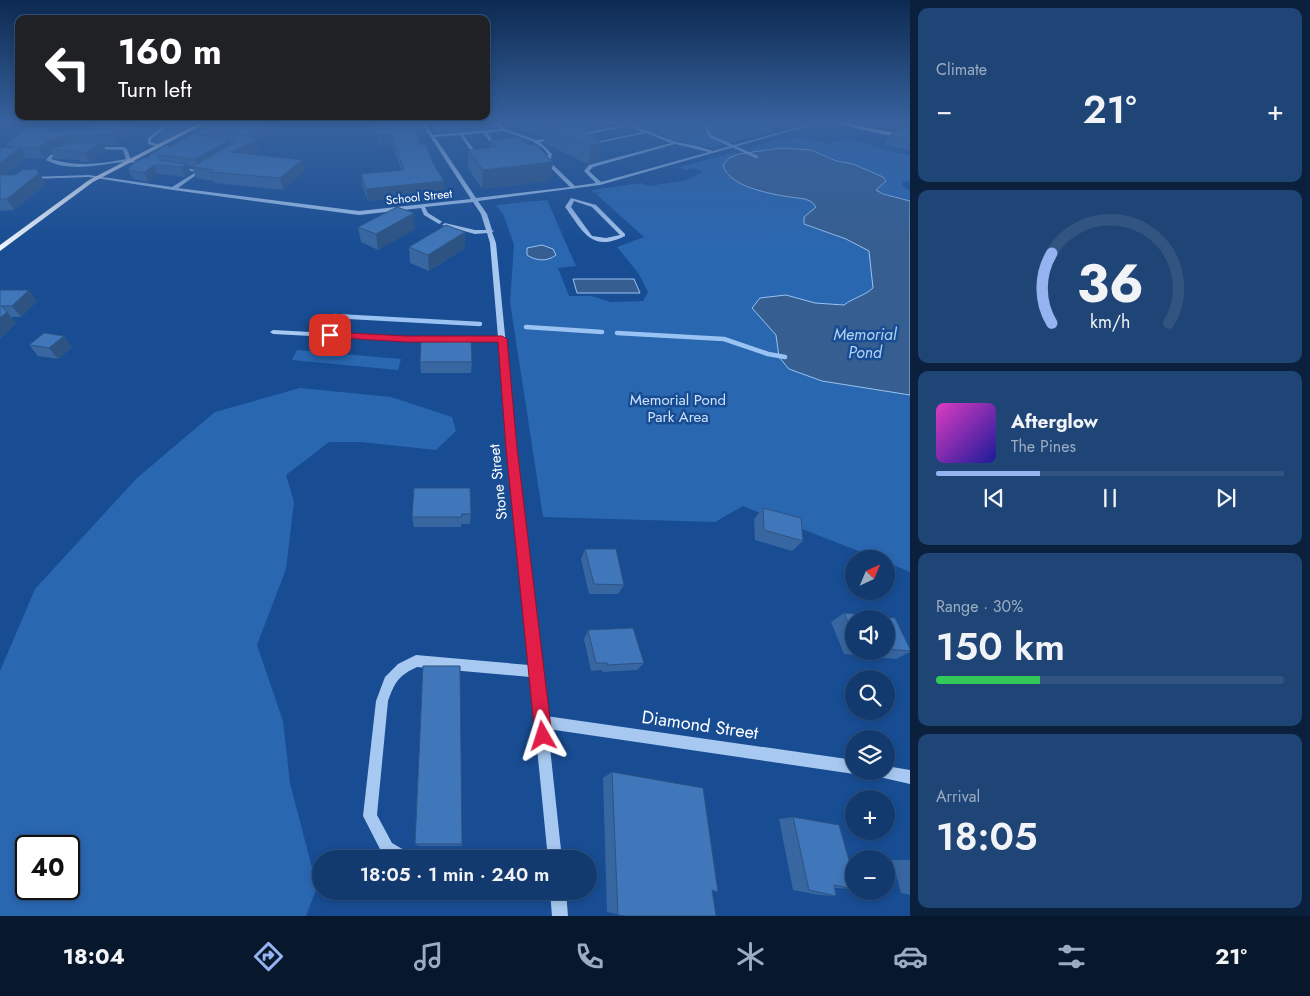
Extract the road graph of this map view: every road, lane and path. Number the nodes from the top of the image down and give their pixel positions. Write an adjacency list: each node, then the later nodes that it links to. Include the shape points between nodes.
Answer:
1 (63, 164): 2 (street)
2 (106, 164)
3 (122, 164): 11 (main road)
4 (451, 164): 18 (street, Stone Street)
5 (550, 164): 14 (street)
6 (598, 164): 13 (street, via 586,170)
7 (672, 164): 13 (street, School Street)
8 (173, 167): 10 (street)
9 (205, 169): 10 (street)
10 (200, 171): 15 (street)
11 (99, 177): 12 (street, School Street); 15 (street, School Street); 21 (main road)
12 (22, 178)
13 (600, 184): 14 (street, School Street)
14 (574, 188): 16 (street, School Street)
15 (173, 189): 19 (street, School Street, via 359,213)
16 (564, 190): 17 (street); 18 (street, School Street)
17 (573, 199): 17 (lane, via 568,207 590,237 615,240 623,235 594,206)
18 (476, 201): 19 (street, School Street); 20 (street, Stone Street)
19 (423, 207): 20 (street, via 426,214 442,223 475,232)
20 (490, 231): 23 (street, Stone Street)
21 (0, 249)
22 (273, 332): 23 (street, via 406,339)
23 (502, 339): 24 (street, Stone Street)
24 (536, 672): 25 (street, Stone Street); 29 (street, via 416,660 389,681 382,701 370,816)
25 (542, 722): 26 (street, Diamond Street); 30 (street, Stone Street)
26 (845, 766)
27 (895, 774): 28 (street)
28 (910, 777)
29 (390, 850)
30 (554, 850)
31 (559, 900): 32 (street)
32 (560, 916)

